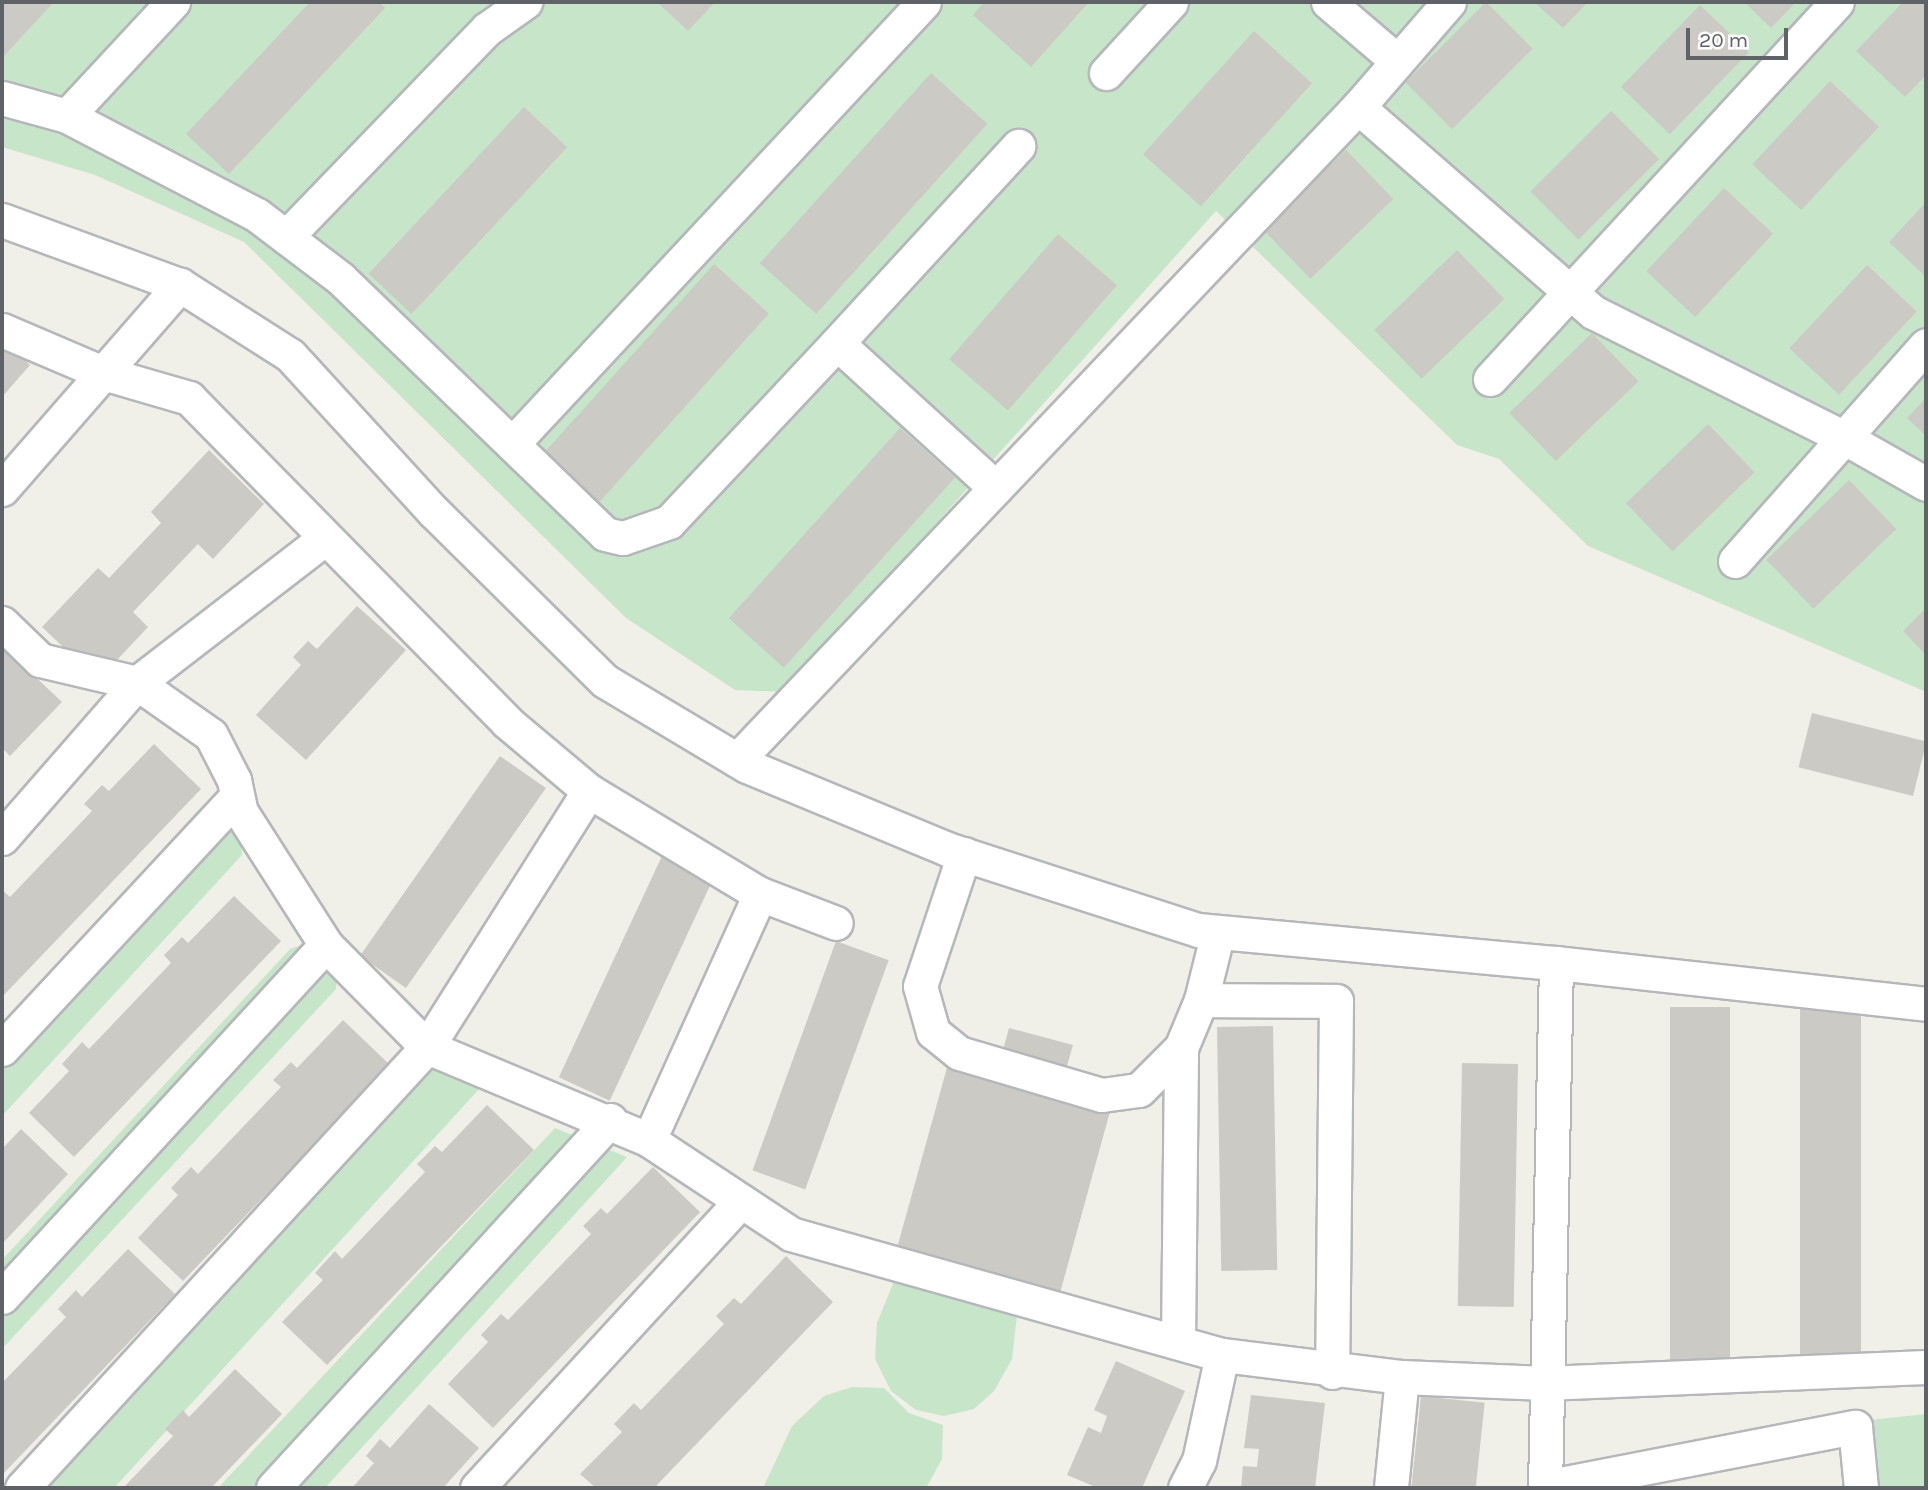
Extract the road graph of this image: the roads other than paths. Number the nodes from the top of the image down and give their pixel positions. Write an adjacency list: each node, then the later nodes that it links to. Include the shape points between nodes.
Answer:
1 (173, 2): 12 (street)
2 (525, 2): 15 (street, via 487,29)
3 (924, 2): 24 (street)
4 (1171, 2): 9 (street)
5 (1328, 2): 8 (street)
6 (1449, 2): 8 (street)
7 (1838, 2): 17 (street)
8 (1395, 60): 11 (street)
9 (1106, 73)
10 (2, 98): 12 (street)
11 (1358, 107): 17 (street); 26 (street)
12 (66, 116): 15 (street, via 257,215)
13 (1018, 146): 19 (street)
14 (2, 220): 16 (street)
15 (286, 237): 24 (street, via 340,278)
16 (180, 285): 21 (street); 32 (street, via 290,355 434,512 605,681)
17 (1572, 293): 22 (street); 23 (street, via 1593,312)
18 (2, 330): 21 (street)
19 (837, 343): 24 (street, via 669,522 623,538 605,534); 26 (street)
20 (1926, 345): 23 (street)
21 (103, 373): 27 (street); 28 (street, via 188,398)
22 (1490, 379)
23 (1844, 438): 25 (street); 29 (street)
24 (512, 444)
25 (1926, 484)
26 (996, 488): 32 (street)
27 (2, 489)
28 (324, 539): 31 (street); 33 (street, via 507,722)
29 (1735, 561)
30 (2, 623): 31 (street, via 40,660)
31 (137, 683): 34 (street, via 211,734); 35 (street)
32 (737, 760): 36 (street)
33 (589, 791): 37 (street); 46 (street)
34 (237, 796): 40 (street, via 241,813); 48 (street)
35 (2, 838)
36 (964, 854): 39 (street, via 1198,930); 47 (street, via 920,986 933,1032 960,1054 1102,1095 1139,1090)
37 (760, 894): 38 (street); 50 (street)
38 (836, 923)
39 (1218, 932): 41 (street); 44 (street)
40 (326, 945): 46 (street); 52 (street)
41 (1556, 963): 43 (street); 58 (street)
42 (1926, 982): 43 (street)
43 (1862, 997): 45 (street)
44 (1201, 1000): 47 (street); 56 (street, via 1336,1001)
45 (1926, 1004)
46 (427, 1047): 49 (street); 59 (street)
47 (1181, 1048): 53 (street)
48 (2, 1049)
49 (610, 1120): 50 (street); 60 (street)
50 (649, 1140): 51 (street)
51 (741, 1200): 53 (street, via 791,1234); 61 (street)
52 (2, 1297)
53 (1178, 1342): 54 (street)
54 (1222, 1355): 56 (street); 62 (street, via 1199,1461)
55 (1926, 1367): 58 (street)
56 (1332, 1372): 57 (street)
57 (1402, 1377): 58 (street); 63 (street)
58 (1545, 1383): 64 (street)
59 (22, 1488)
60 (273, 1488)
61 (477, 1488)
62 (1185, 1488)
63 (1391, 1488)
64 (1545, 1488): 65 (street, via 1855,1427)
65 (1861, 1488)

